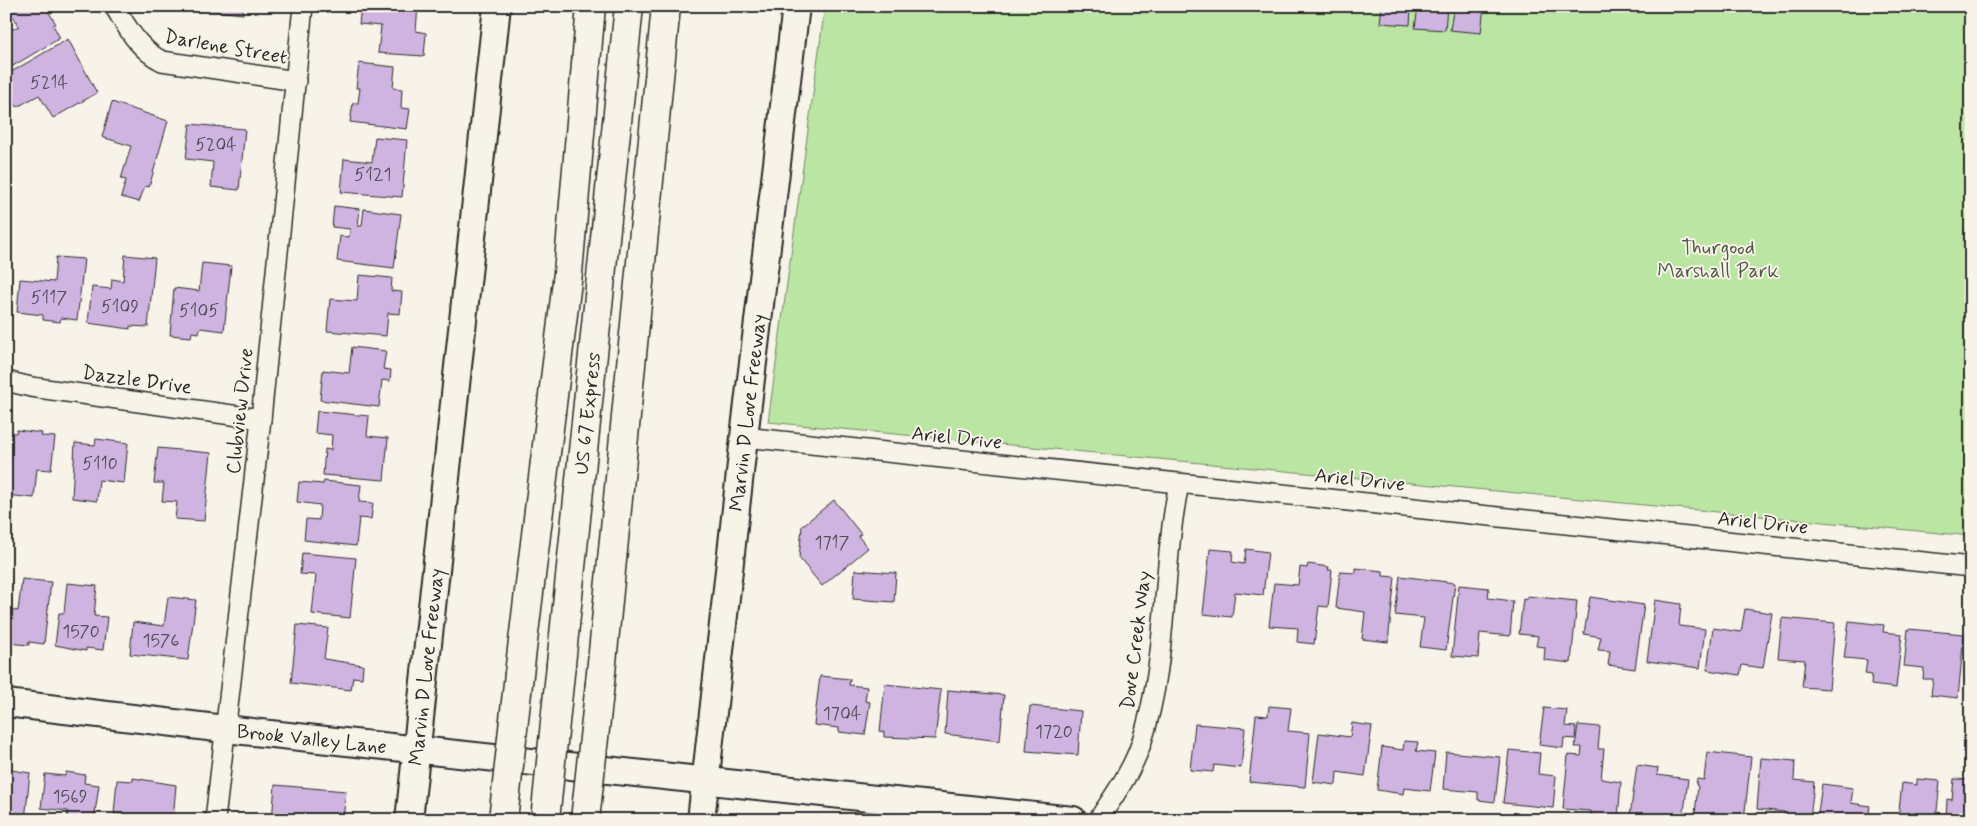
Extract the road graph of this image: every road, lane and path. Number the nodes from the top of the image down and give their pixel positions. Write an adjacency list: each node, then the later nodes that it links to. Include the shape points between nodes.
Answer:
1 (114, 6): 8 (street, Darlene Street, via 137,42 162,61)
2 (303, 6): 8 (street, Clubview Drive)
3 (497, 6): 16 (main road, Marvin D Love Freeway)
4 (591, 6): 20 (highway, bridge, via 568,272)
5 (629, 6): 21 (highway, US 67 Express, bridge)
6 (666, 6): 22 (highway, bridge)
7 (796, 6): 11 (main road, Marvin D Love Freeway)
8 (296, 81): 10 (street, Clubview Drive)
9 (6, 381): 10 (street, Dazzle Drive)
10 (261, 418): 15 (street, Clubview Drive)
11 (744, 437): 12 (street, Ariel Drive); 17 (main road, Marvin D Love Freeway)
12 (1179, 484): 13 (street, Ariel Drive); 25 (street, Dove Creek Way, via 1171,519 1159,657 1150,712 1141,746)
13 (1971, 567)
14 (6, 704): 15 (main road, Brook Valley Lane)
15 (225, 729): 16 (main road, Brook Valley Lane); 18 (street, Clubview Drive)
16 (416, 749): 17 (main road, Brook Valley Lane); 19 (main road, Marvin D Love Freeway)
17 (706, 780): 23 (main road, Marvin D Love Freeway); 24 (main road, Brook Valley Lane)
18 (215, 820)
19 (409, 820)
20 (503, 820)
21 (544, 820)
22 (585, 820)
23 (701, 820)
24 (1073, 820)
25 (1098, 820)

